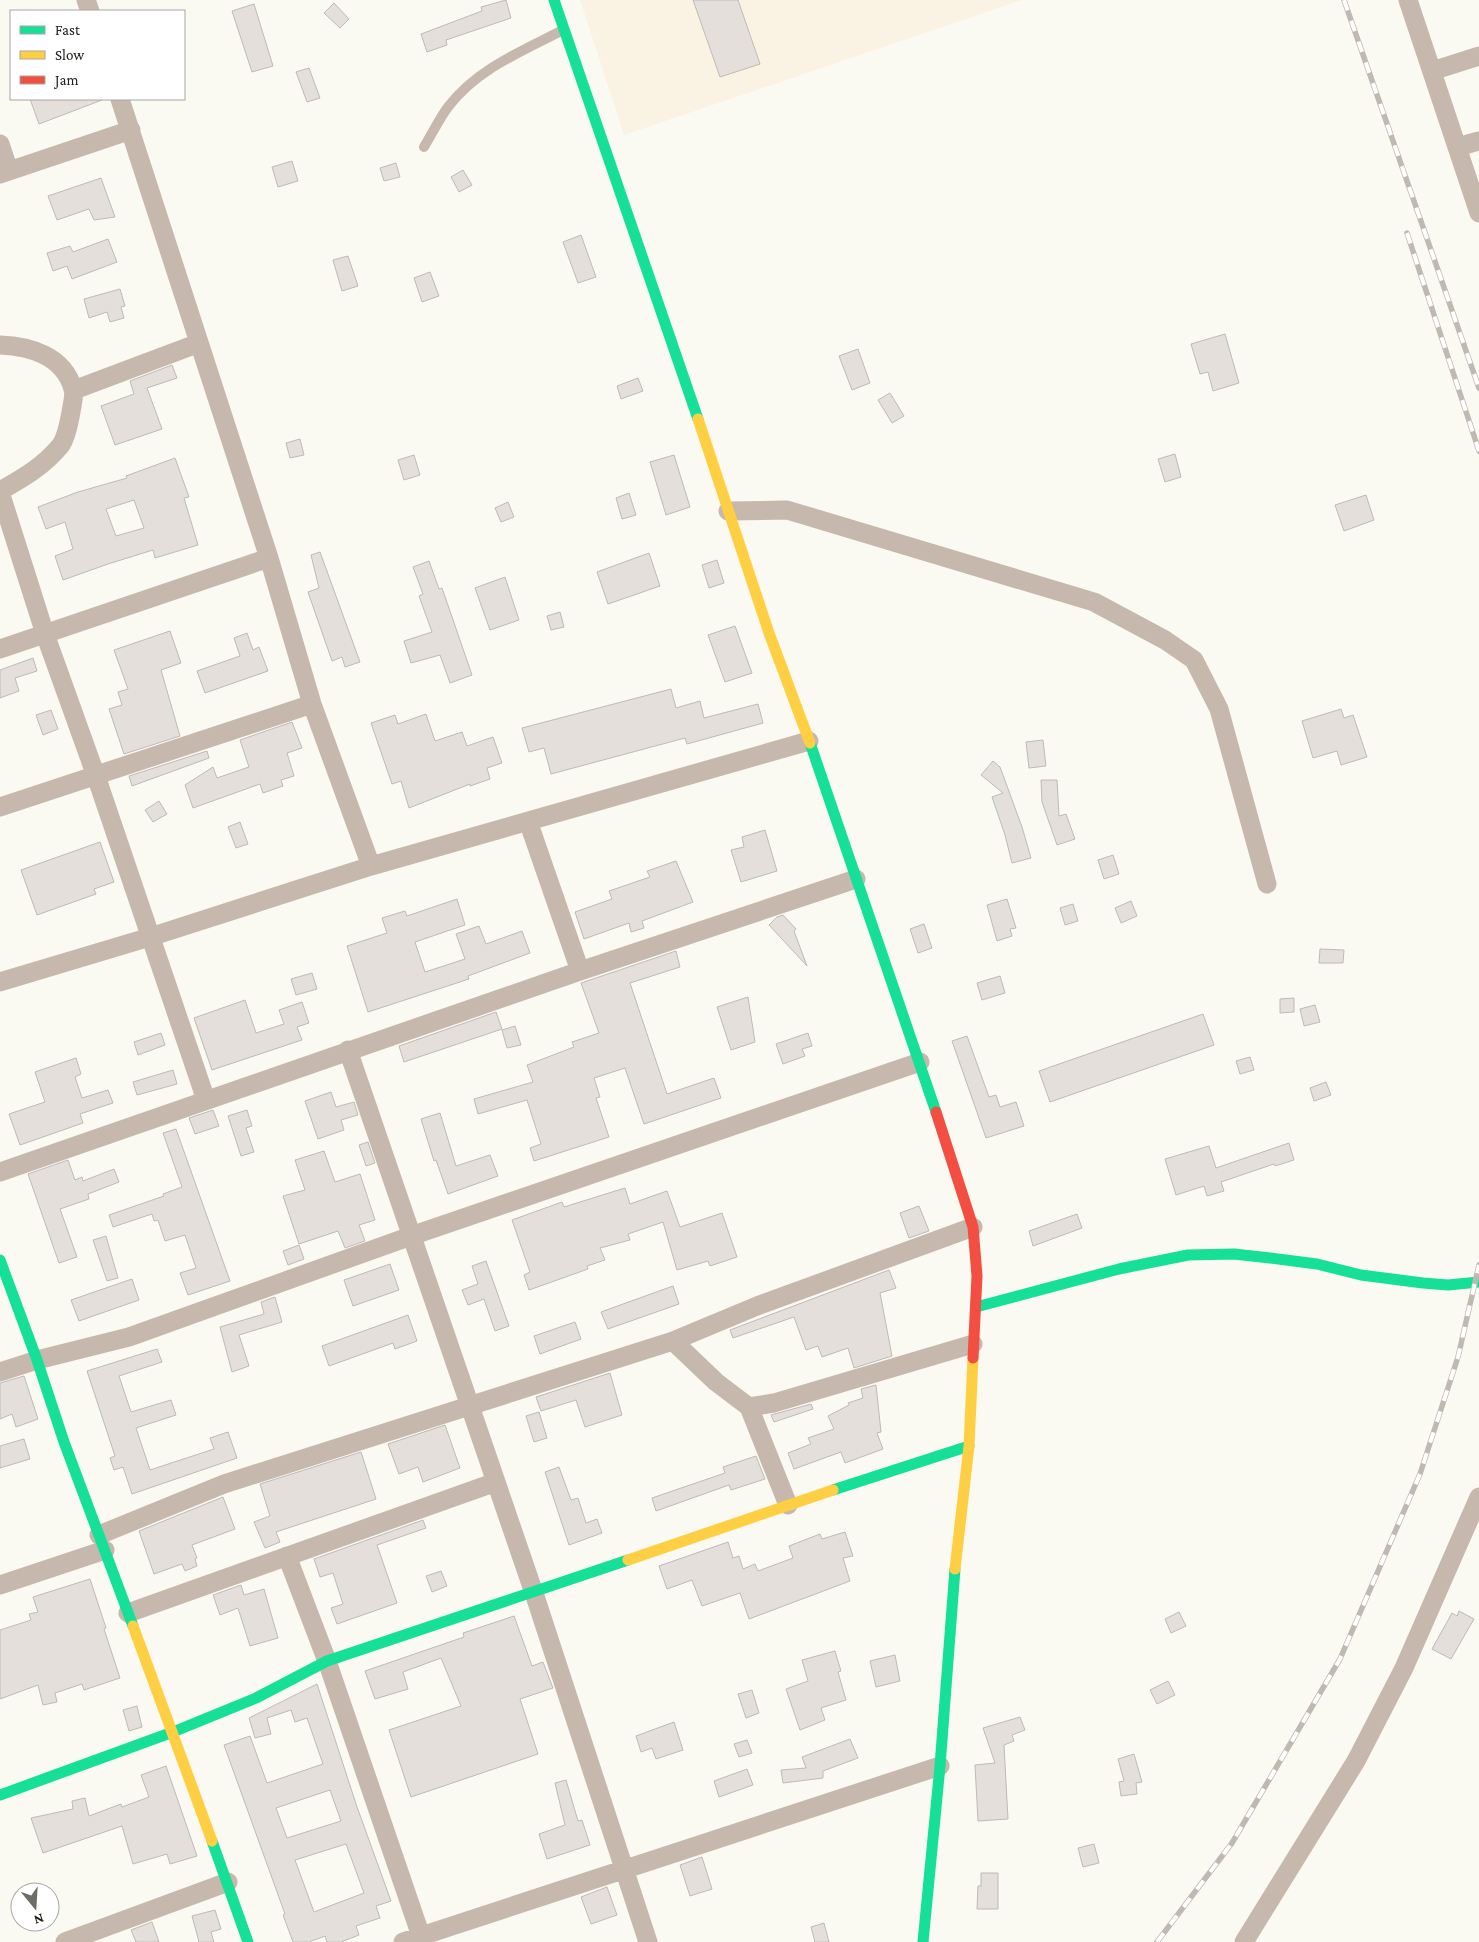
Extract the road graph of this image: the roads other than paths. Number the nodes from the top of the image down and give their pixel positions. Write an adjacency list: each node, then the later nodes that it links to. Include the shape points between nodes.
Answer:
1 (554, 0): 3 (main road)
2 (1408, 0): 5 (street)
3 (564, 30): 10 (lane, via 480,74 449,106); 18 (main road)
4 (1479, 56): 5 (street)
5 (1432, 71): 11 (street)
6 (120, 100): 7 (street)
7 (131, 130): 12 (street); 14 (street)
8 (1479, 141): 11 (street)
9 (0, 144): 12 (street)
10 (424, 147)
11 (1457, 148): 13 (street)
12 (4, 173)
13 (1479, 213)
14 (199, 342): 16 (street); 19 (street)
15 (0, 345): 16 (street, via 15,345 45,353 64,369)
16 (74, 390): 17 (street, via 69,424 62,443 35,471)
17 (0, 492): 20 (street)
18 (728, 511): 23 (main road, via 768,633); 29 (street, via 787,510 919,549 1094,602 1172,644 1194,660 1219,709)
19 (269, 558): 20 (street); 22 (street)
20 (45, 634): 21 (street); 24 (street)
21 (0, 648)
22 (312, 704): 24 (street); 27 (street)
23 (809, 741): 26 (street); 28 (main road)
24 (96, 776): 25 (street); 30 (street)
25 (0, 807)
26 (528, 821): 27 (street); 31 (street)
27 (371, 866): 30 (street)
28 (856, 879): 31 (street); 34 (main road)
29 (1267, 884)
30 (150, 937): 32 (street); 35 (street)
31 (580, 971): 33 (street)
32 (0, 982)
33 (348, 1050): 35 (street); 38 (street)
34 (920, 1062): 37 (main road); 38 (street)
35 (206, 1100): 36 (street)
36 (0, 1172)
37 (973, 1226): 41 (main road); 42 (street, via 757,1306)
38 (411, 1236): 44 (street, via 129,1337); 46 (street)
39 (0, 1260): 44 (main road)
40 (1479, 1282): 41 (main road, via 1423,1283 1270,1258 1234,1254 1188,1255 1119,1269)
41 (976, 1307): 43 (main road)
42 (673, 1341): 46 (street); 47 (street)
43 (973, 1344): 47 (street); 48 (main road)
44 (37, 1360): 45 (street); 52 (main road)
45 (0, 1372)
46 (469, 1405): 49 (street); 52 (street, via 224,1484)
47 (748, 1408): 51 (street)
48 (969, 1446): 51 (main road); 59 (main road)
49 (496, 1482): 53 (street); 55 (street)
50 (1479, 1497): 68 (street, via 1404,1668 1356,1760)
51 (788, 1505): 55 (main road)
52 (102, 1542): 54 (street); 56 (main road)
53 (287, 1556): 56 (street); 57 (street)
54 (0, 1586)
55 (534, 1593): 57 (main road); 61 (street)
56 (128, 1613): 58 (main road)
57 (327, 1661): 58 (main road, via 256,1698); 63 (street)
58 (173, 1732): 60 (main road); 62 (main road)
59 (940, 1766): 61 (street); 67 (main road)
60 (0, 1796)
61 (624, 1870): 63 (street); 66 (street)
62 (228, 1882): 64 (street); 65 (main road)
63 (415, 1940)
64 (65, 1942)
65 (248, 1942)
66 (648, 1942)
67 (922, 1942)
68 (1244, 1942)

